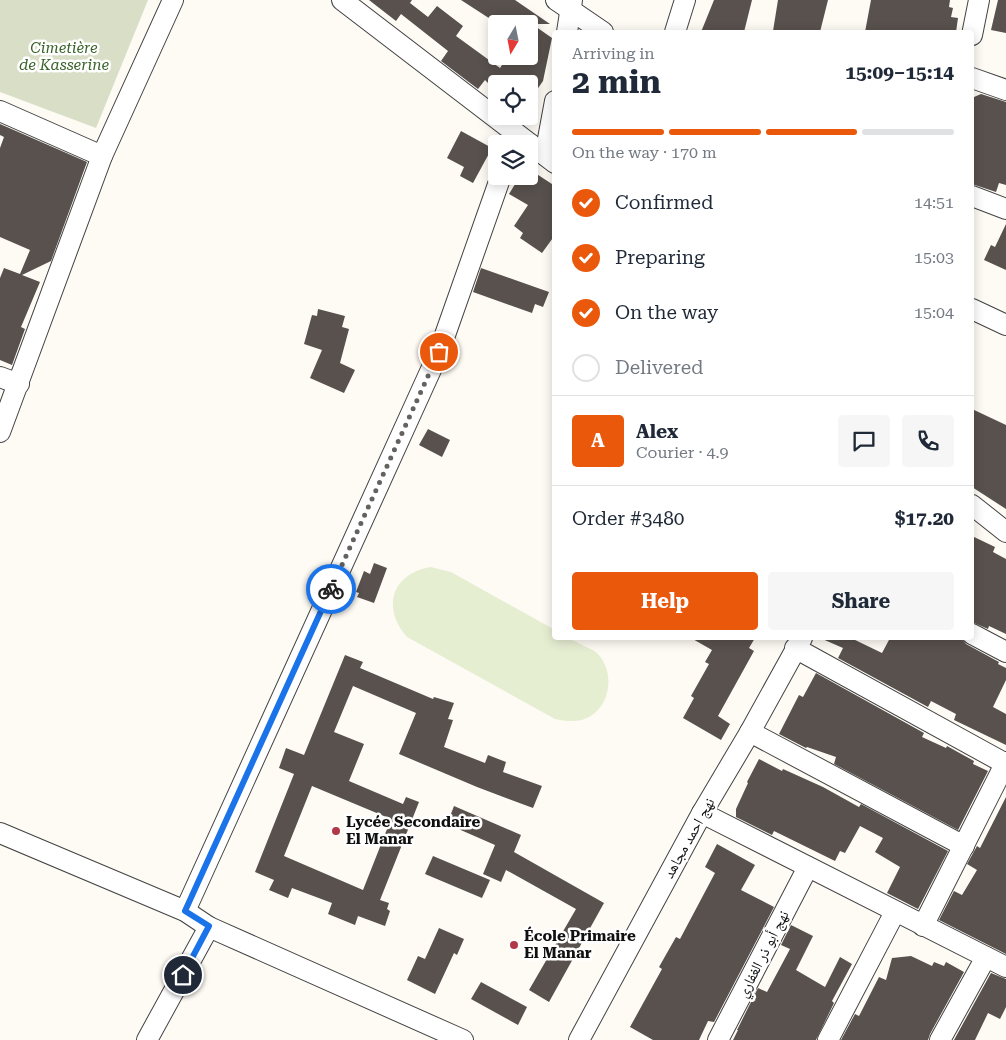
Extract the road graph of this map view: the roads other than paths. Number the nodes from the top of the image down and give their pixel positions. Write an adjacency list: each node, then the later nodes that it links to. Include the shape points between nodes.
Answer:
1 (173, 0): 16 (street)
2 (342, 0): 13 (street)
3 (685, 0): 8 (street)
4 (979, 0): 9 (street)
5 (567, 3): 6 (street); 7 (street)
6 (567, 30)
7 (601, 30)
8 (676, 30)
9 (973, 30)
10 (974, 79): 11 (street)
11 (1006, 90)
12 (0, 111): 16 (street)
13 (510, 135)
14 (552, 136): 17 (street)
15 (538, 152): 17 (street)
16 (102, 156): 24 (street)
17 (550, 159)
18 (498, 185): 37 (street, via 439,352)
19 (974, 197): 20 (street)
20 (1006, 209)
21 (974, 310): 22 (street)
22 (1006, 325)
23 (0, 377): 24 (street)
24 (19, 384): 25 (street)
25 (0, 432)
26 (974, 506): 27 (street)
27 (1006, 532)
28 (974, 635): 30 (street)
29 (798, 643): 31 (street, نهج احمد مجاهد); 32 (street)
30 (1006, 652)
31 (750, 732): 33 (street, نهج احمد مجاهد); 35 (street)
32 (1006, 763): 35 (street)
33 (702, 814): 36 (street); 45 (street, نهج احمد مجاهد)
34 (0, 833): 37 (street)
35 (964, 846): 40 (street)
36 (808, 867): 38 (street); 46 (street, نهج أبو ذر الغفاري)
37 (185, 911): 39 (street)
38 (896, 912): 40 (street); 47 (street)
39 (209, 926): 43 (street); 44 (street)
40 (923, 926): 41 (street)
41 (986, 957): 42 (street); 48 (street)
42 (1006, 967)
43 (147, 1040)
44 (463, 1040)
45 (579, 1040)
46 (718, 1040)
47 (828, 1040)
48 (940, 1040)

